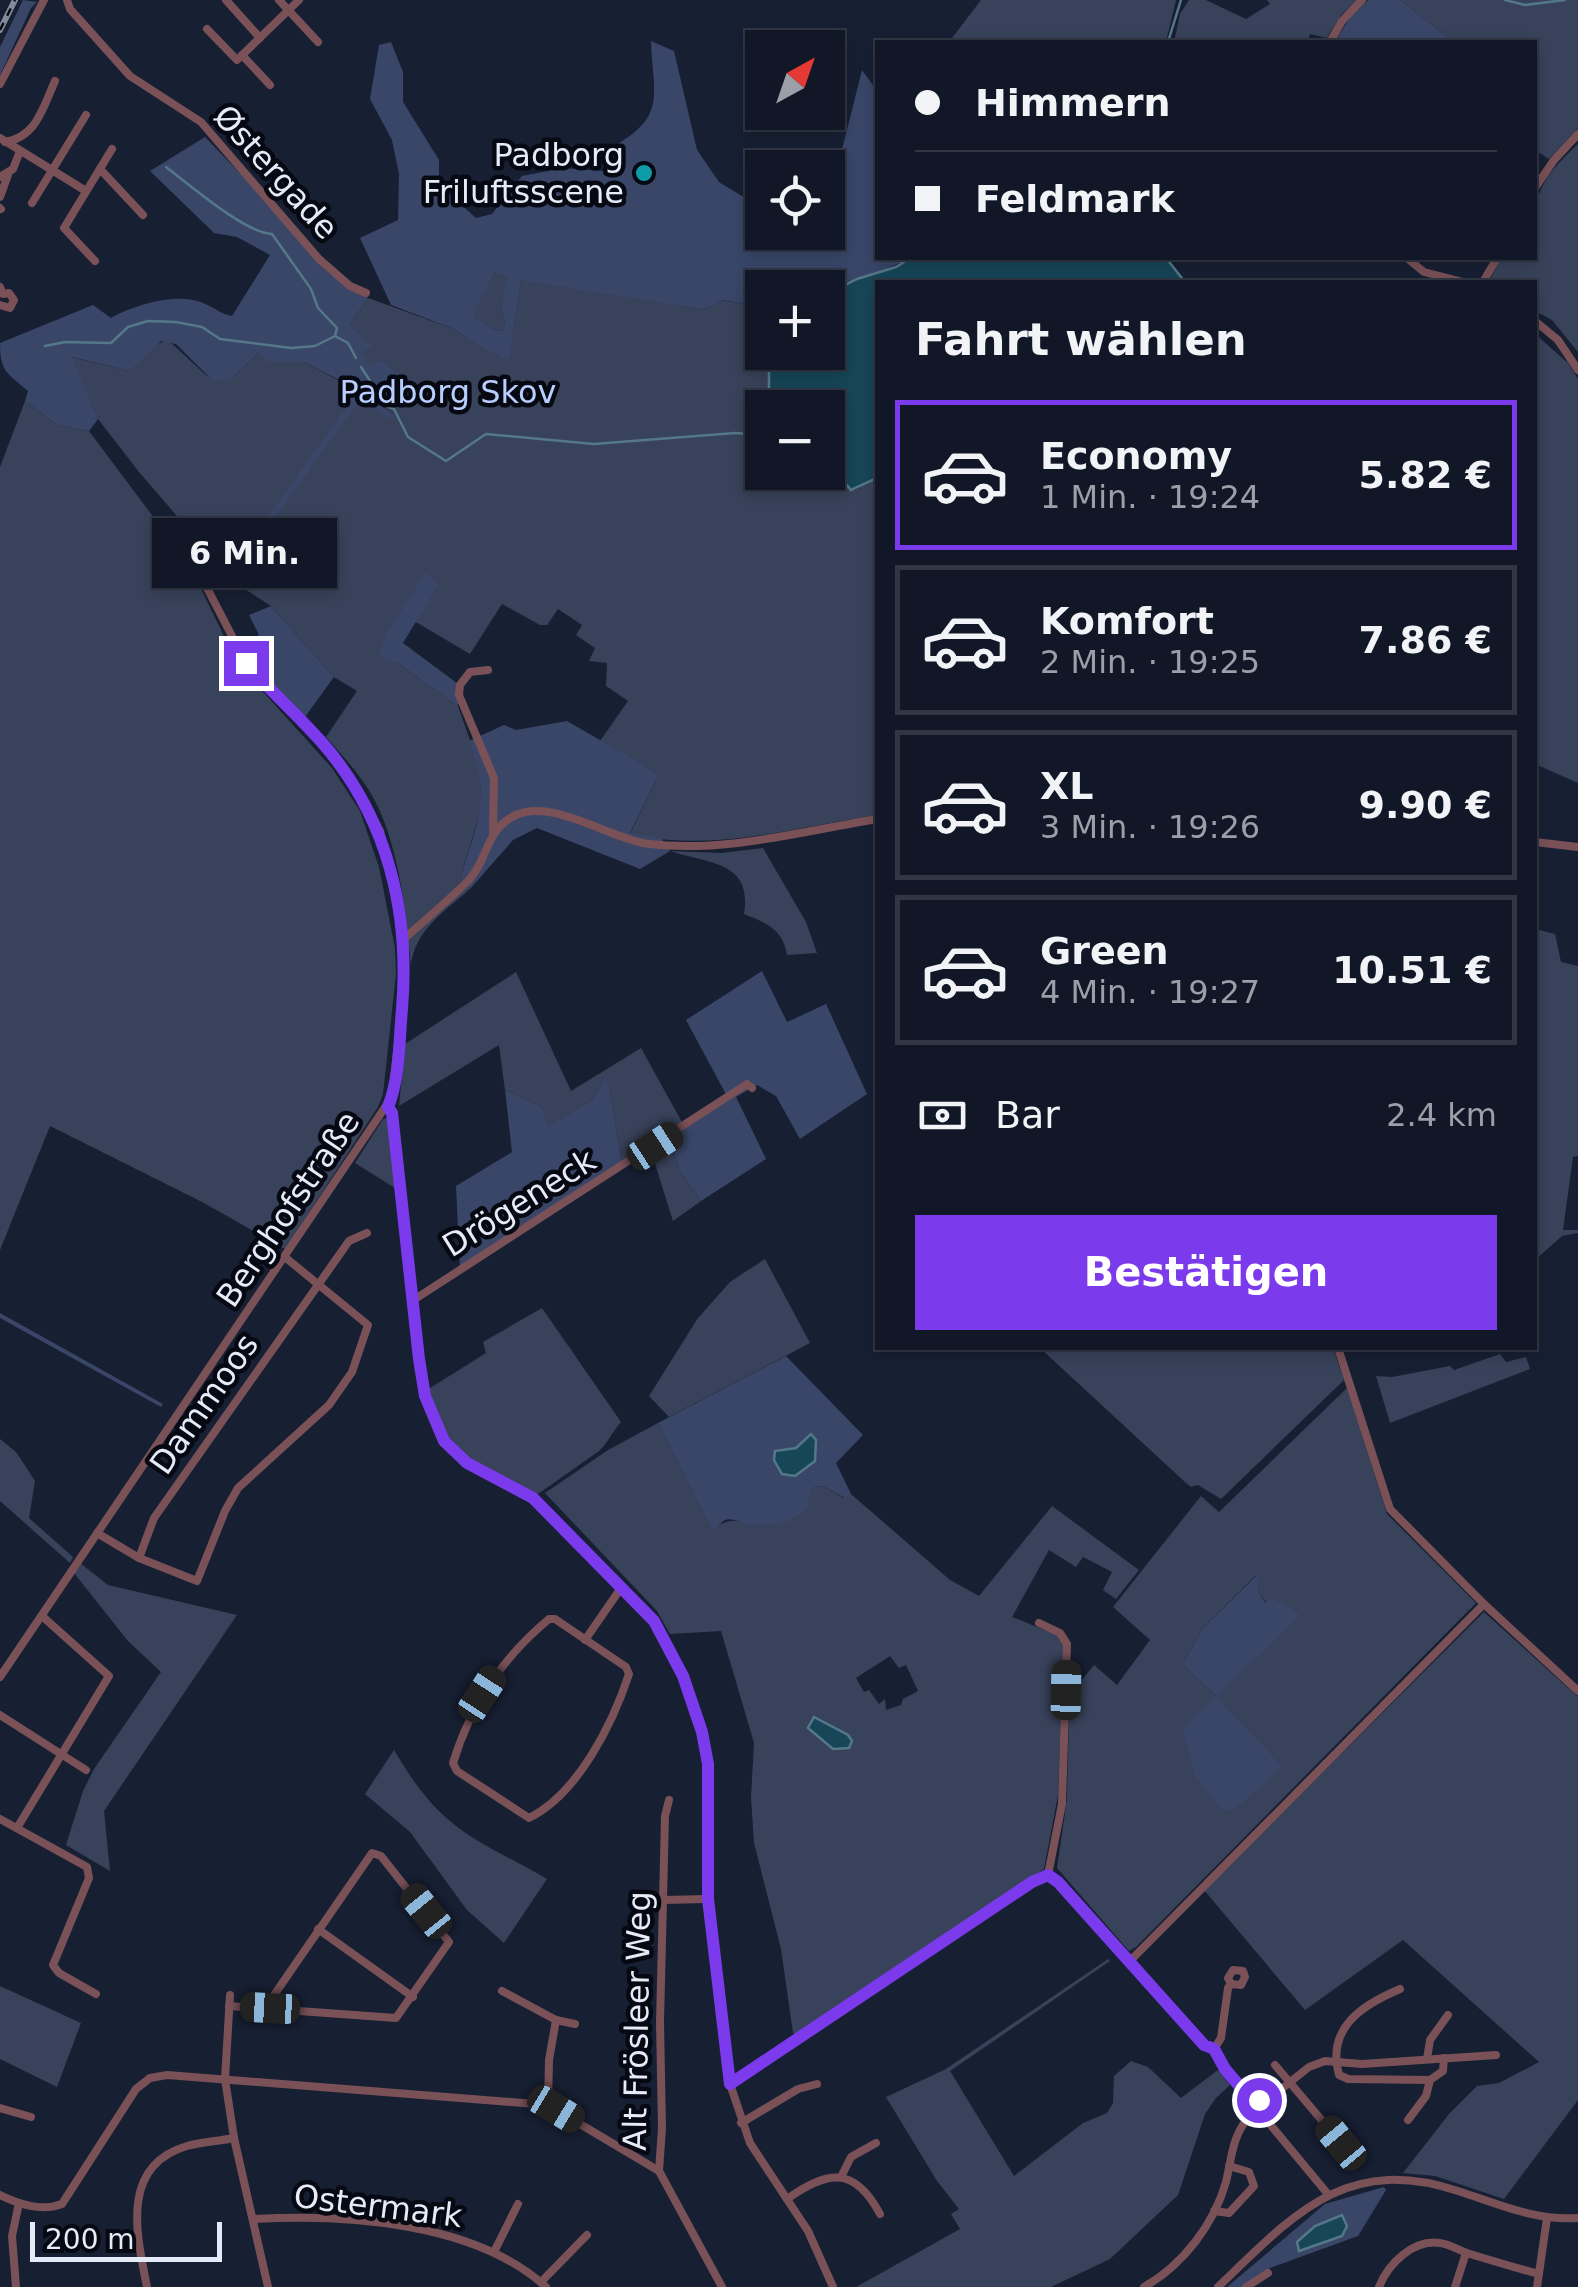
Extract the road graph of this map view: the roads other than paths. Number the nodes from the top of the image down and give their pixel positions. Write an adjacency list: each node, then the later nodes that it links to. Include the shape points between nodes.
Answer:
1 (44, 0): 14 (street)
2 (67, 0): 33 (street, Østergade, via 130,76 200,122 320,259)
3 (226, 0): 9 (street)
4 (279, 0): 7 (street)
5 (300, 0): 7 (street)
6 (1362, 0): 10 (street)
7 (289, 10): 9 (street); 11 (street)
8 (207, 29): 12 (street, via 238,60)
9 (260, 38): 12 (street)
10 (1331, 40)
11 (318, 42)
12 (242, 56): 15 (street)
13 (55, 81): 18 (street, via 25,137)
14 (0, 84)
15 (270, 85)
16 (86, 115): 21 (street)
17 (1578, 134): 24 (street)
18 (3, 140): 19 (street)
19 (20, 150): 21 (street); 23 (street)
20 (112, 150): 22 (street)
21 (52, 170): 25 (street); 27 (street)
22 (100, 170): 25 (street); 28 (street)
23 (4, 176): 26 (street)
24 (1537, 185)
25 (86, 192): 30 (street, via 64,228)
26 (0, 198)
27 (32, 203)
28 (143, 215)
29 (1408, 260): 31 (street, via 1421,275)
30 (96, 261)
31 (1450, 280)
32 (1, 292): 34 (street, via 14,303)
33 (366, 294)
34 (0, 305)
35 (1537, 323): 36 (street)
36 (1578, 370)
37 (193, 561): 43 (street, Berghofstraße, via 246,663 326,747 367,806 380,831)
38 (488, 670): 40 (street, via 470,672 459,694 494,778)
39 (875, 820): 40 (street, via 711,846 647,844 536,810)
40 (493, 831): 43 (street, via 468,880)
41 (1537, 842): 42 (street)
42 (1578, 847)
43 (405, 938): 45 (street, Berghofstraße)
44 (752, 1088): 49 (street, Drögeneck, via 746,1084)
45 (388, 1107): 47 (street, Berghofstraße); 49 (street)
46 (366, 1233): 48 (street, Dammoos, via 350,1241)
47 (286, 1258): 48 (street); 51 (street, Berghofstraße)
48 (320, 1284): 52 (street, Dammoos, via 154,1518); 52 (street, via 368,1324 352,1372 328,1405 238,1488 200,1579)
49 (412, 1301): 53 (street, via 425,1396 444,1441 467,1463 533,1498)
50 (1339, 1350): 54 (street, via 1390,1509)
51 (97, 1533): 52 (street); 55 (street, Berghofstraße)
52 (139, 1558)
53 (621, 1588): 57 (street); 67 (street, via 654,1621 702,1732)
54 (1484, 1604): 59 (street); 70 (street)
55 (42, 1616): 58 (street, Berghofstraße); 61 (street, via 108,1676)
56 (1038, 1623): 66 (street, via 1067,1644 1062,1804)
57 (585, 1640): 57 (street, via 628,1670 623,1691 578,1772 534,1816 524,1816 457,1771 459,1742 496,1672 549,1619)
58 (0, 1678)
59 (1578, 1691)
60 (0, 1715): 61 (street)
61 (60, 1753): 62 (street); 65 (street)
62 (86, 1770)
63 (669, 1800): 68 (street, Alt Frösleer Weg)
64 (0, 1819): 65 (street)
65 (17, 1828): 74 (street, via 89,1872 53,1964)
66 (1048, 1875): 70 (street); 91 (street)
67 (708, 1899): 68 (street); 91 (street)
68 (663, 1900): 106 (street, Alt Frösleer Weg)
69 (318, 1930): 76 (street); 76 (street, via 369,1856 381,1856 450,1942); 78 (street)
70 (1130, 1961): 82 (street)
71 (1230, 1984): 82 (street)
72 (1400, 1989): 86 (street, via 1352,2016)
73 (502, 1990): 80 (street)
74 (96, 1994)
75 (230, 1995): 77 (street)
76 (414, 1997): 78 (street, via 396,2018)
77 (229, 2006): 78 (street); 88 (street)
78 (270, 2008)
79 (1448, 2015): 85 (street, via 1430,2040)
80 (556, 2020): 81 (street); 95 (street)
81 (575, 2024)
82 (1214, 2049): 93 (street)
83 (1496, 2054): 84 (street)
84 (1444, 2058): 85 (street); 89 (street, via 1443,2072)
85 (1427, 2059): 86 (street)
86 (1336, 2060): 89 (street, via 1339,2075 1348,2079); 90 (street, via 1316,2063)
87 (1276, 2065): 90 (street)
88 (225, 2079): 95 (street); 102 (street); 111 (street, via 168,2075 143,2083 62,2204)
89 (1430, 2080): 100 (street)
90 (1290, 2082): 94 (street); 104 (street)
91 (730, 2084): 101 (street)
92 (817, 2084): 101 (street)
93 (1253, 2102): 94 (street); 97 (street)
94 (1264, 2103): 98 (street)
95 (548, 2106): 106 (street)
96 (0, 2108): 99 (street)
97 (1251, 2116): 98 (street); 105 (street, via 1237,2134)
98 (1264, 2116): 108 (street)
99 (30, 2117)
100 (1408, 2120)
101 (741, 2123): 110 (street)
102 (234, 2138): 117 (street); 125 (street, via 173,2152 142,2185 135,2215)
103 (876, 2143): 107 (street, via 851,2157)
104 (1341, 2143)
105 (1230, 2166): 113 (street); 113 (street, via 1249,2172 1254,2186 1229,2214)
106 (659, 2171): 127 (street, Alt Frösleer Weg)
107 (841, 2177): 110 (street, via 820,2178); 114 (street)
108 (1327, 2194): 115 (street, via 1372,2179 1414,2180); 130 (street)
109 (0, 2195): 111 (street)
110 (787, 2199): 128 (street)
111 (19, 2203): 124 (street, via 12,2236)
112 (518, 2204): 119 (street, Ostermark)
113 (1214, 2211): 129 (street, via 1180,2260)
114 (880, 2214)
115 (1547, 2218): 116 (street); 122 (street)
116 (1578, 2218)
117 (254, 2219): 119 (street, Ostermark, via 379,2224 463,2239); 126 (street)
118 (587, 2234): 123 (street, Ostermark)
119 (494, 2252): 123 (street, Ostermark)
120 (1466, 2253): 122 (street); 132 (street, via 1443,2243 1412,2248); 133 (street)
121 (1268, 2273): 131 (street)
122 (1539, 2274): 134 (street)
123 (544, 2285)
124 (16, 2287)
125 (148, 2287)
126 (268, 2287)
127 (722, 2287)
128 (833, 2287)
129 (1144, 2287)
130 (1218, 2287)
131 (1246, 2287)
132 (1378, 2287)
133 (1455, 2287)
134 (1537, 2287)

